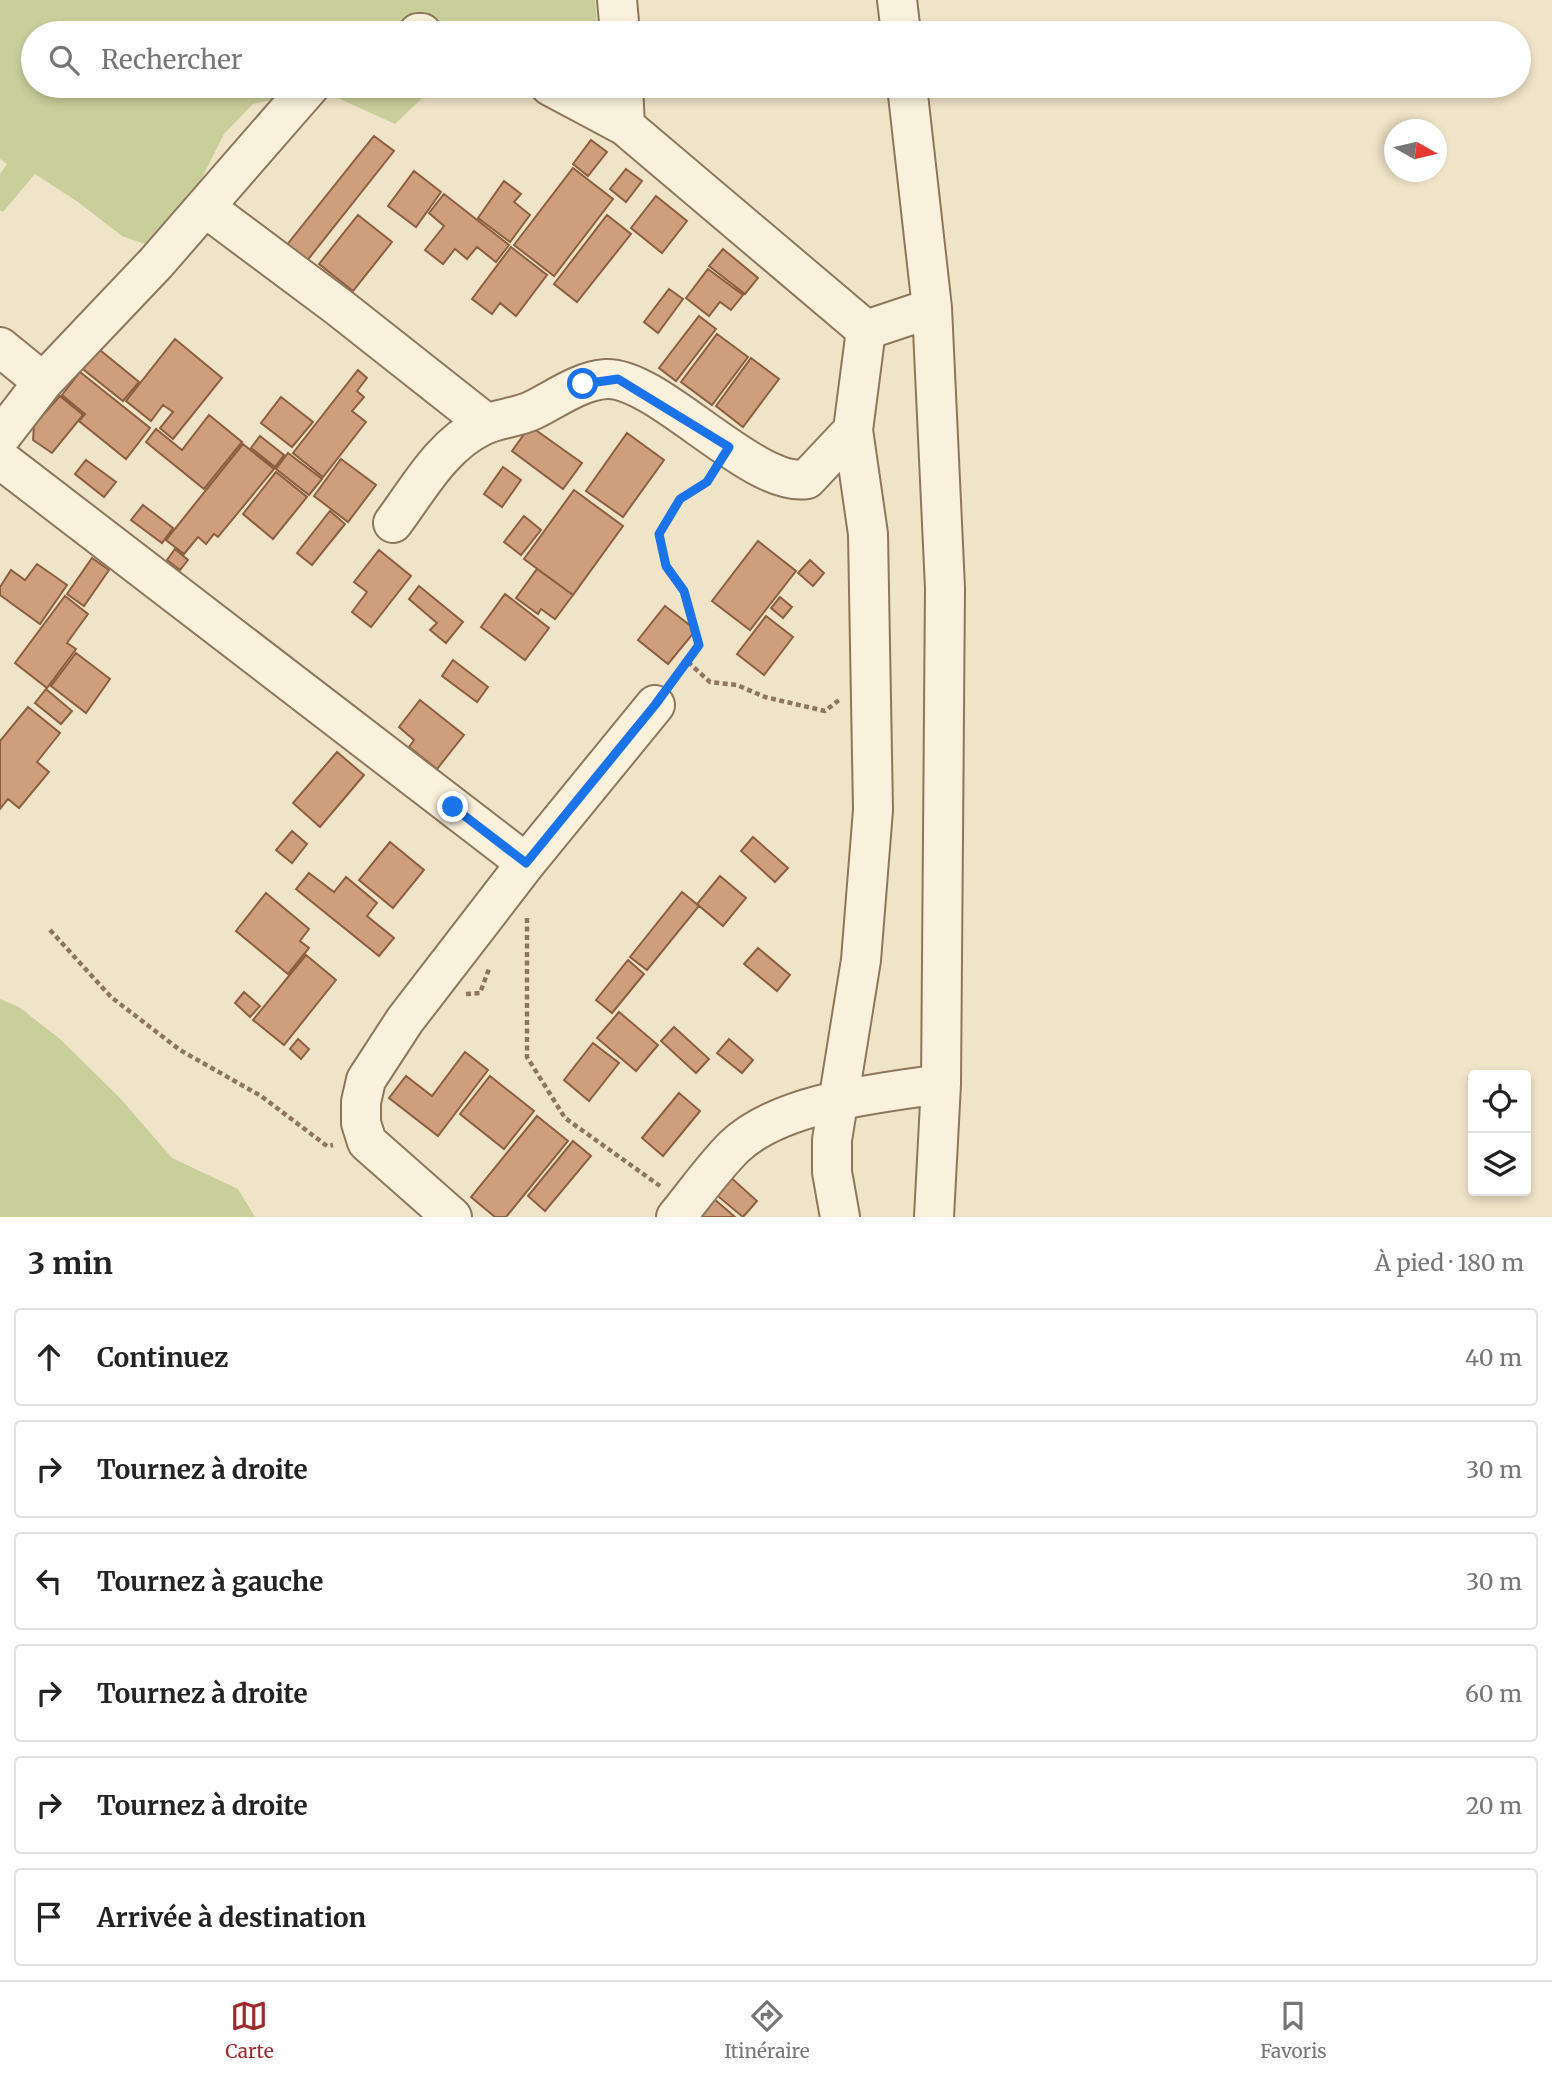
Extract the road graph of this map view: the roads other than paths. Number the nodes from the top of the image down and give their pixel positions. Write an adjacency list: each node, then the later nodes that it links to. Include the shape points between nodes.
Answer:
1 (617, 0): 3 (street)
2 (897, 0): 4 (street)
3 (619, 21)
4 (900, 21)
5 (300, 98): 10 (street)
6 (572, 98): 9 (street)
7 (624, 98): 9 (street)
8 (908, 98): 11 (street)
9 (625, 126): 12 (street)
10 (205, 208): 14 (street); 15 (street)
11 (932, 308): 12 (street); 22 (street, via 945,588)
12 (866, 330): 16 (street)
13 (0, 347): 14 (street)
14 (43, 382): 17 (street)
15 (487, 424): 16 (street, via 530,412 583,384 618,379 729,447 797,481 807,479); 19 (street, via 451,447)
16 (853, 430): 23 (street, via 868,534 873,810 861,960)
17 (0, 438)
18 (0, 459): 21 (street)
19 (393, 523)
20 (655, 705): 21 (street)
21 (526, 863): 25 (street, via 405,1020 366,1080 361,1102 367,1142)
22 (941, 1084): 23 (street); 27 (street)
23 (837, 1099): 24 (street, via 751,1134 734,1147); 26 (street, via 831,1172)
24 (681, 1211)
25 (452, 1217)
26 (839, 1217)
27 (934, 1217)

